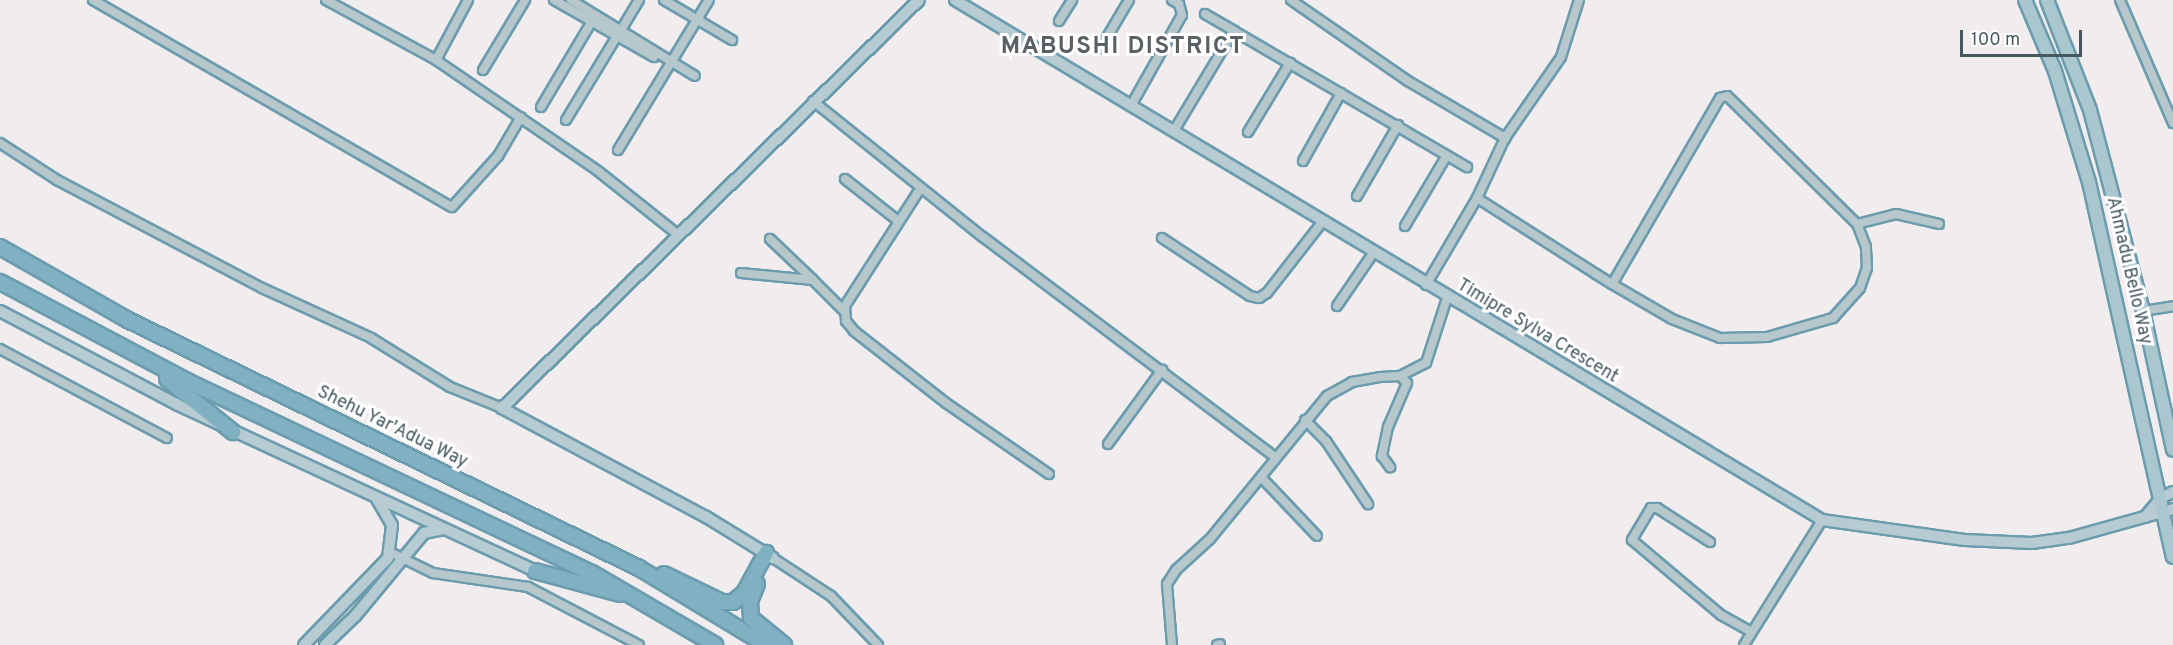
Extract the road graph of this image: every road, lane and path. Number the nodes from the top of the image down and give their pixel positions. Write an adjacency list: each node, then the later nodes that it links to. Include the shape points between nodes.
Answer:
1 (93, 0): 37 (street, via 452,207 498,156)
2 (326, 0): 28 (street)
3 (468, 0): 28 (street)
4 (525, 0): 31 (street)
5 (554, 0): 22 (street)
6 (639, 0): 25 (street)
7 (664, 0): 21 (street)
8 (709, 0): 21 (street)
9 (919, 0): 34 (street)
10 (955, 0): 35 (street, Timipre Sylva Crescent)
11 (1072, 0): 23 (street)
12 (1129, 0): 27 (street)
13 (1172, 0): 35 (street, via 1179,4 1182,15)
14 (1291, 0): 43 (street, via 1408,81)
15 (1579, 0): 43 (street, via 1561,57)
16 (2025, 0): 89 (main road, Ahmadu Bello Way, via 2055,71 2089,182)
17 (2047, 0): 73 (main road, Ahmadu Bello Way, via 2090,110)
18 (2120, 0): 39 (street)
19 (573, 1): 25 (street)
20 (1205, 14): 24 (street)
21 (697, 19): 26 (street); 30 (street)
22 (592, 21): 25 (street); 36 (street)
23 (1059, 21)
24 (1234, 30): 29 (street); 41 (street)
25 (619, 33): 30 (street); 38 (street)
26 (732, 40)
27 (1100, 49)
28 (436, 60): 37 (street)
29 (1290, 63): 33 (street); 42 (street)
30 (670, 64): 32 (street); 45 (street)
31 (483, 70)
32 (695, 76)
33 (1341, 93): 40 (street); 47 (street)
34 (813, 101): 50 (street); 58 (street)
35 (1132, 104): 41 (street, Timipre Sylva Crescent)
36 (540, 107)
37 (521, 117): 58 (street)
38 (566, 120)
39 (2173, 123)
40 (1398, 125): 46 (street); 51 (street)
41 (1175, 129): 54 (street, Timipre Sylva Crescent)
42 (1248, 132)
43 (1505, 138): 52 (street)
44 (0, 143): 78 (street, via 57,180 262,288 393,350 450,387)
45 (618, 150)
46 (1447, 156): 48 (street); 57 (street)
47 (1303, 160)
48 (1467, 167)
49 (845, 179): 53 (street)
50 (920, 189): 53 (street); 76 (street)
51 (1357, 196)
52 (1477, 198): 66 (street); 67 (street)
53 (897, 220): 72 (street)
54 (1323, 221): 59 (street, via 1259,298 1250,296); 62 (street, Timipre Sylva Crescent)
55 (1857, 224): 56 (street, via 1896,214); 66 (street, via 1866,247 1866,268 1860,288 1833,318 1804,329 1767,337 1720,338 1672,319); 66 (street, via 1727,96 1720,98)
56 (1939, 224)
57 (1405, 226)
58 (676, 233): 78 (street)
59 (1162, 238)
60 (770, 239): 64 (street)
61 (0, 247): 102 (highway, Shehu Yar'Adua Way, via 128,320)
62 (1374, 252): 67 (street, Timipre Sylva Crescent); 69 (street)
63 (741, 273): 64 (street)
64 (813, 280): 72 (street)
65 (0, 282): 75 (highway)
66 (1612, 284)
67 (1425, 285): 68 (street, Timipre Sylva Crescent)
68 (1447, 298): 77 (street, via 1426,363); 94 (street, Timipre Sylva Crescent)
69 (1337, 306)
70 (2173, 306): 73 (street)
71 (0, 310): 80 (street)
72 (844, 311): 86 (street, via 854,331 946,403)
73 (2143, 311): 83 (main road, Ahmadu Bello Way)
74 (0, 349): 81 (street)
75 (129, 351): 80 (highway); 104 (highway)
76 (1162, 370): 82 (street); 84 (street)
77 (1400, 376): 79 (street, via 1341,387); 85 (street, via 1407,383 1388,427 1382,456)
78 (502, 408): 99 (street)
79 (1305, 420): 84 (street); 91 (street, via 1326,441)
80 (233, 432): 90 (street)
81 (167, 438)
82 (1108, 444)
83 (2173, 450)
84 (1275, 457): 87 (street)
85 (1390, 467)
86 (1048, 474)
87 (1261, 477): 96 (street); 113 (street, via 1167,584)
88 (2173, 492): 89 (street)
89 (2161, 498): 92 (main road, Ahmadu Bello Way); 93 (street)
90 (377, 499): 95 (street); 98 (street, via 392,525)
91 (1368, 504)
92 (2168, 512): 93 (street, Timipre Sylva Crescent); 100 (main road, Ahmadu Bello Way)
93 (2145, 517): 94 (street, Timipre Sylva Crescent, via 2069,538 2032,543 1965,540)
94 (1822, 520): 105 (street)
95 (448, 530): 101 (street, via 424,534); 103 (street)
96 (1317, 536)
97 (1710, 542): 105 (street, via 1657,508 1651,508 1632,540 1721,615)
98 (390, 552): 101 (street); 106 (street, via 367,583)
99 (770, 556): 102 (highway, via 733,602 722,602 664,574); 111 (highway, via 755,587 750,613 759,628); 112 (street, via 831,596)
100 (2173, 557)
101 (402, 559): 107 (street, via 356,615); 108 (street, via 433,573 528,587)
102 (639, 568): 110 (highway, Shehu Yar'Adua Way)
103 (535, 571): 104 (highway)
104 (645, 601): 109 (highway)
105 (1752, 632): 114 (street)
106 (304, 645)
107 (325, 645)
108 (639, 645)
109 (715, 645)
110 (766, 645)
111 (784, 645)
112 (878, 645)
113 (1172, 645)
114 (1744, 645)

